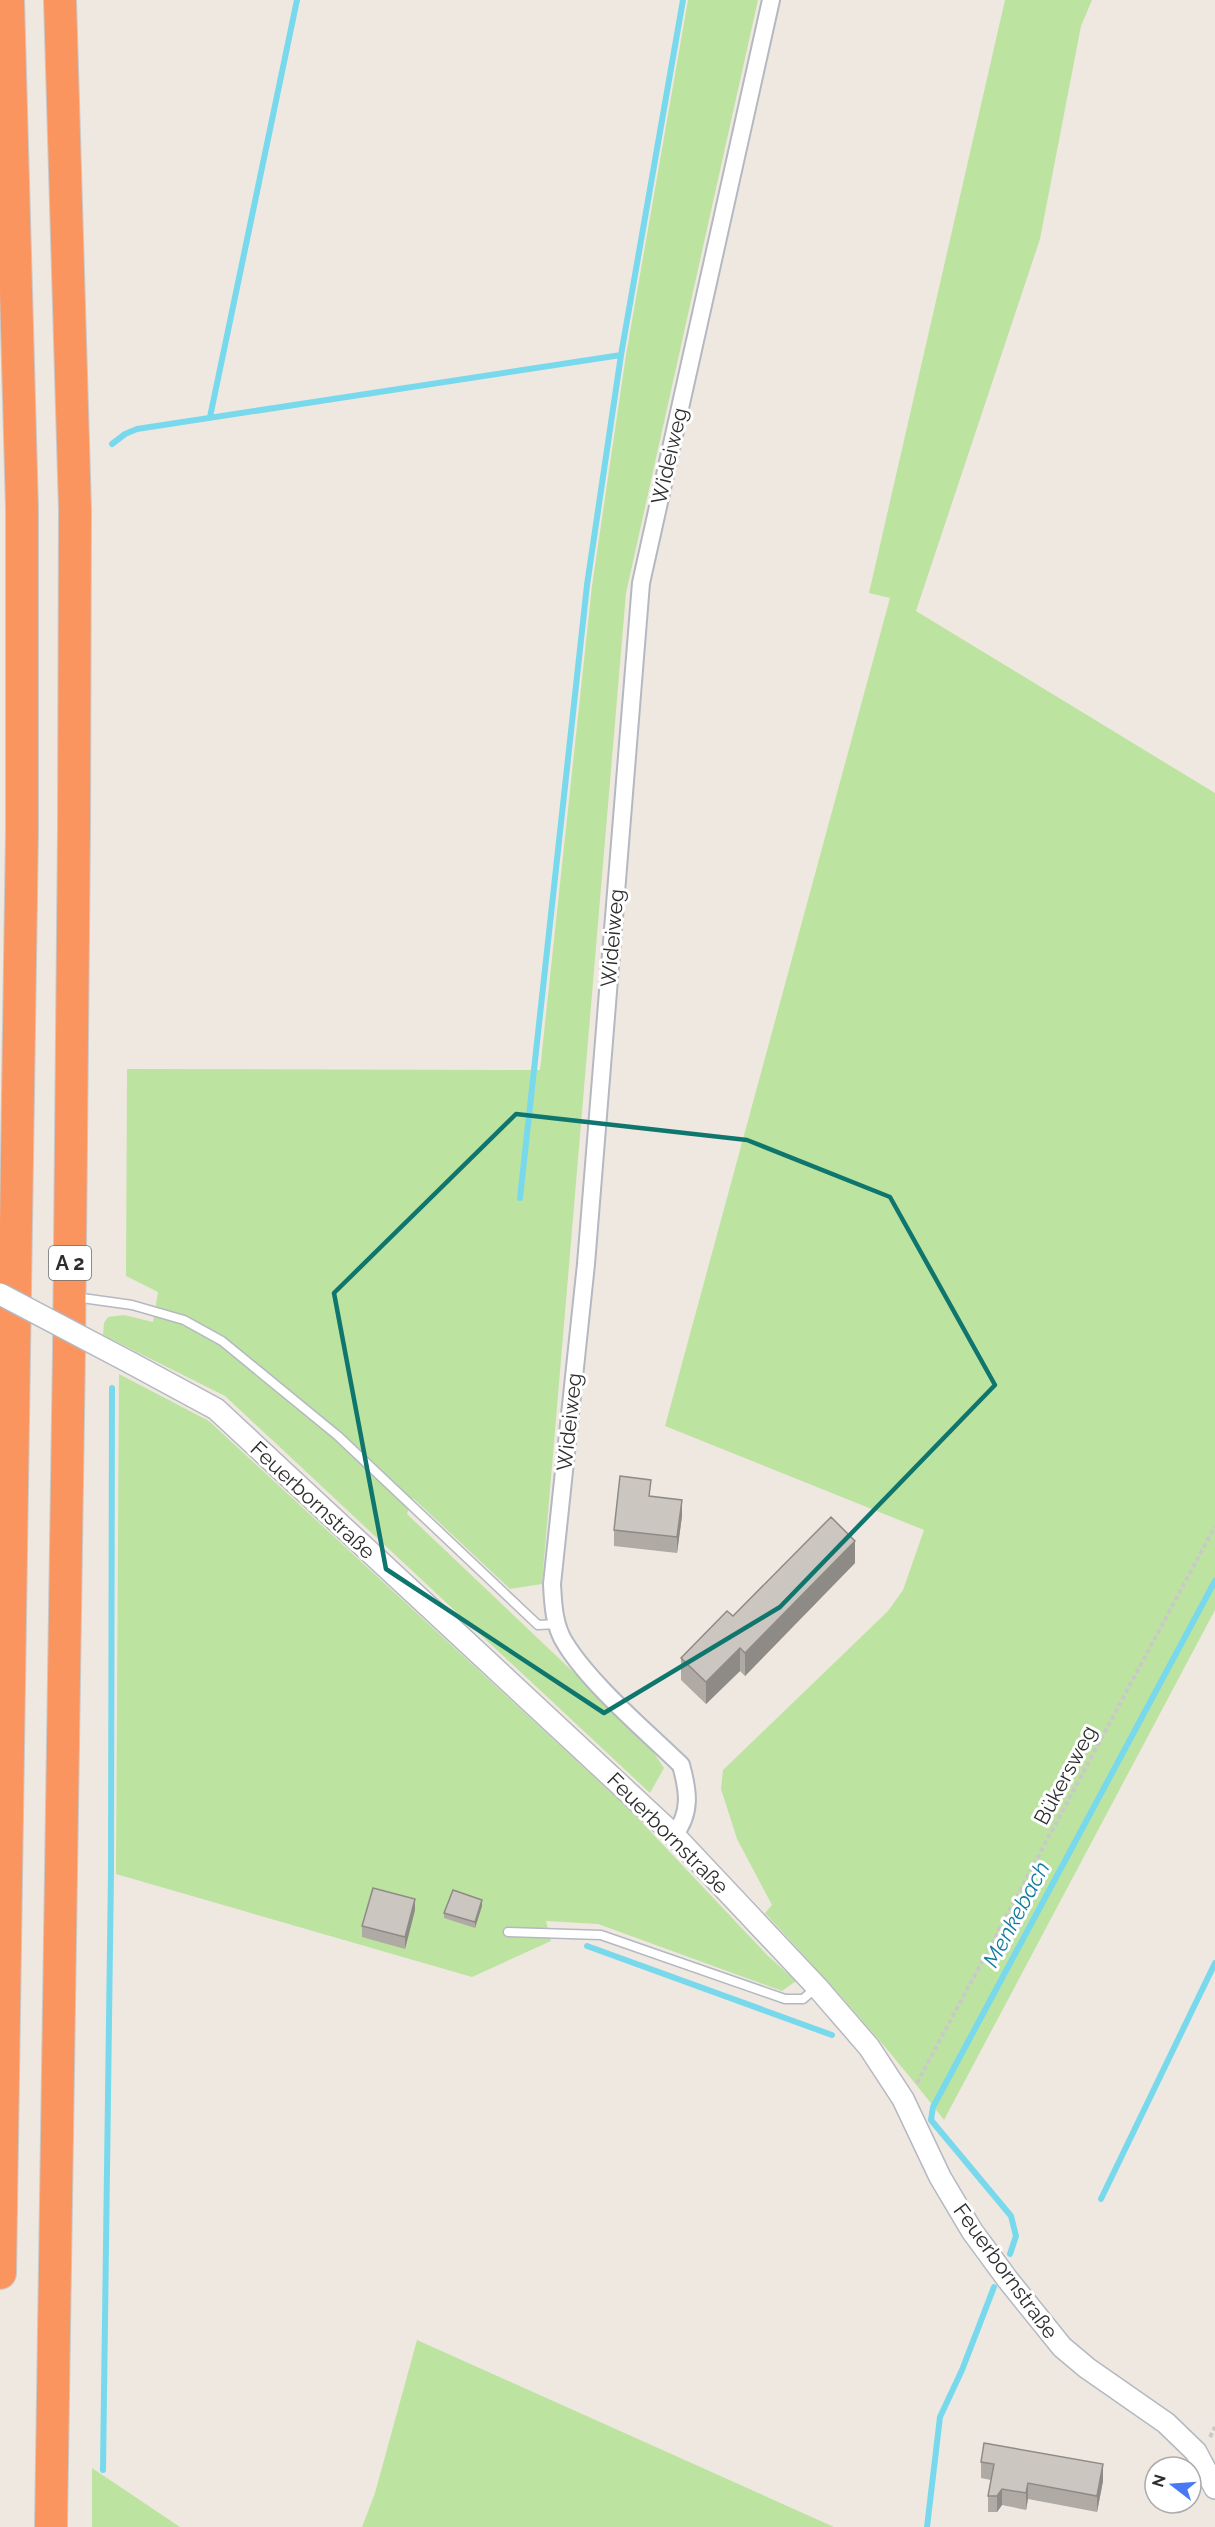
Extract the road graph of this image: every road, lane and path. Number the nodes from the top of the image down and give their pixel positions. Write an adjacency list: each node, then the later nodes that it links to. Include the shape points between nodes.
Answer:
1 (8, 0): 12 (highway, via 22,509 22,831)
2 (60, 0): 5 (highway, A 2, via 75,510)
3 (771, 0): 7 (street, Wideiweg, via 641,583 586,1264 552,1584)
4 (0, 1293): 8 (street, Feuerbornstraße, bridge, via 216,1409)
5 (69, 1296): 7 (lane, via 132,1305 184,1320 222,1341 338,1436 537,1625); 14 (highway, A 2)
6 (1215, 1526): 11 (path, Bükersweg, via 915,2088)
7 (557, 1624): 8 (street, Wideiweg, via 564,1642 588,1674 681,1765 688,1811)
8 (674, 1835): 10 (street, Feuerbornstraße)
9 (508, 1932): 10 (lane, via 601,1935 785,2000 804,1999)
10 (817, 1987): 11 (street, Feuerbornstraße, via 869,2047)
11 (903, 2098): 13 (street, Feuerbornstraße, via 940,2177 972,2231 1008,2280 1062,2347 1166,2423 1196,2452)
12 (0, 2273)
13 (1215, 2488)
14 (51, 2527)

